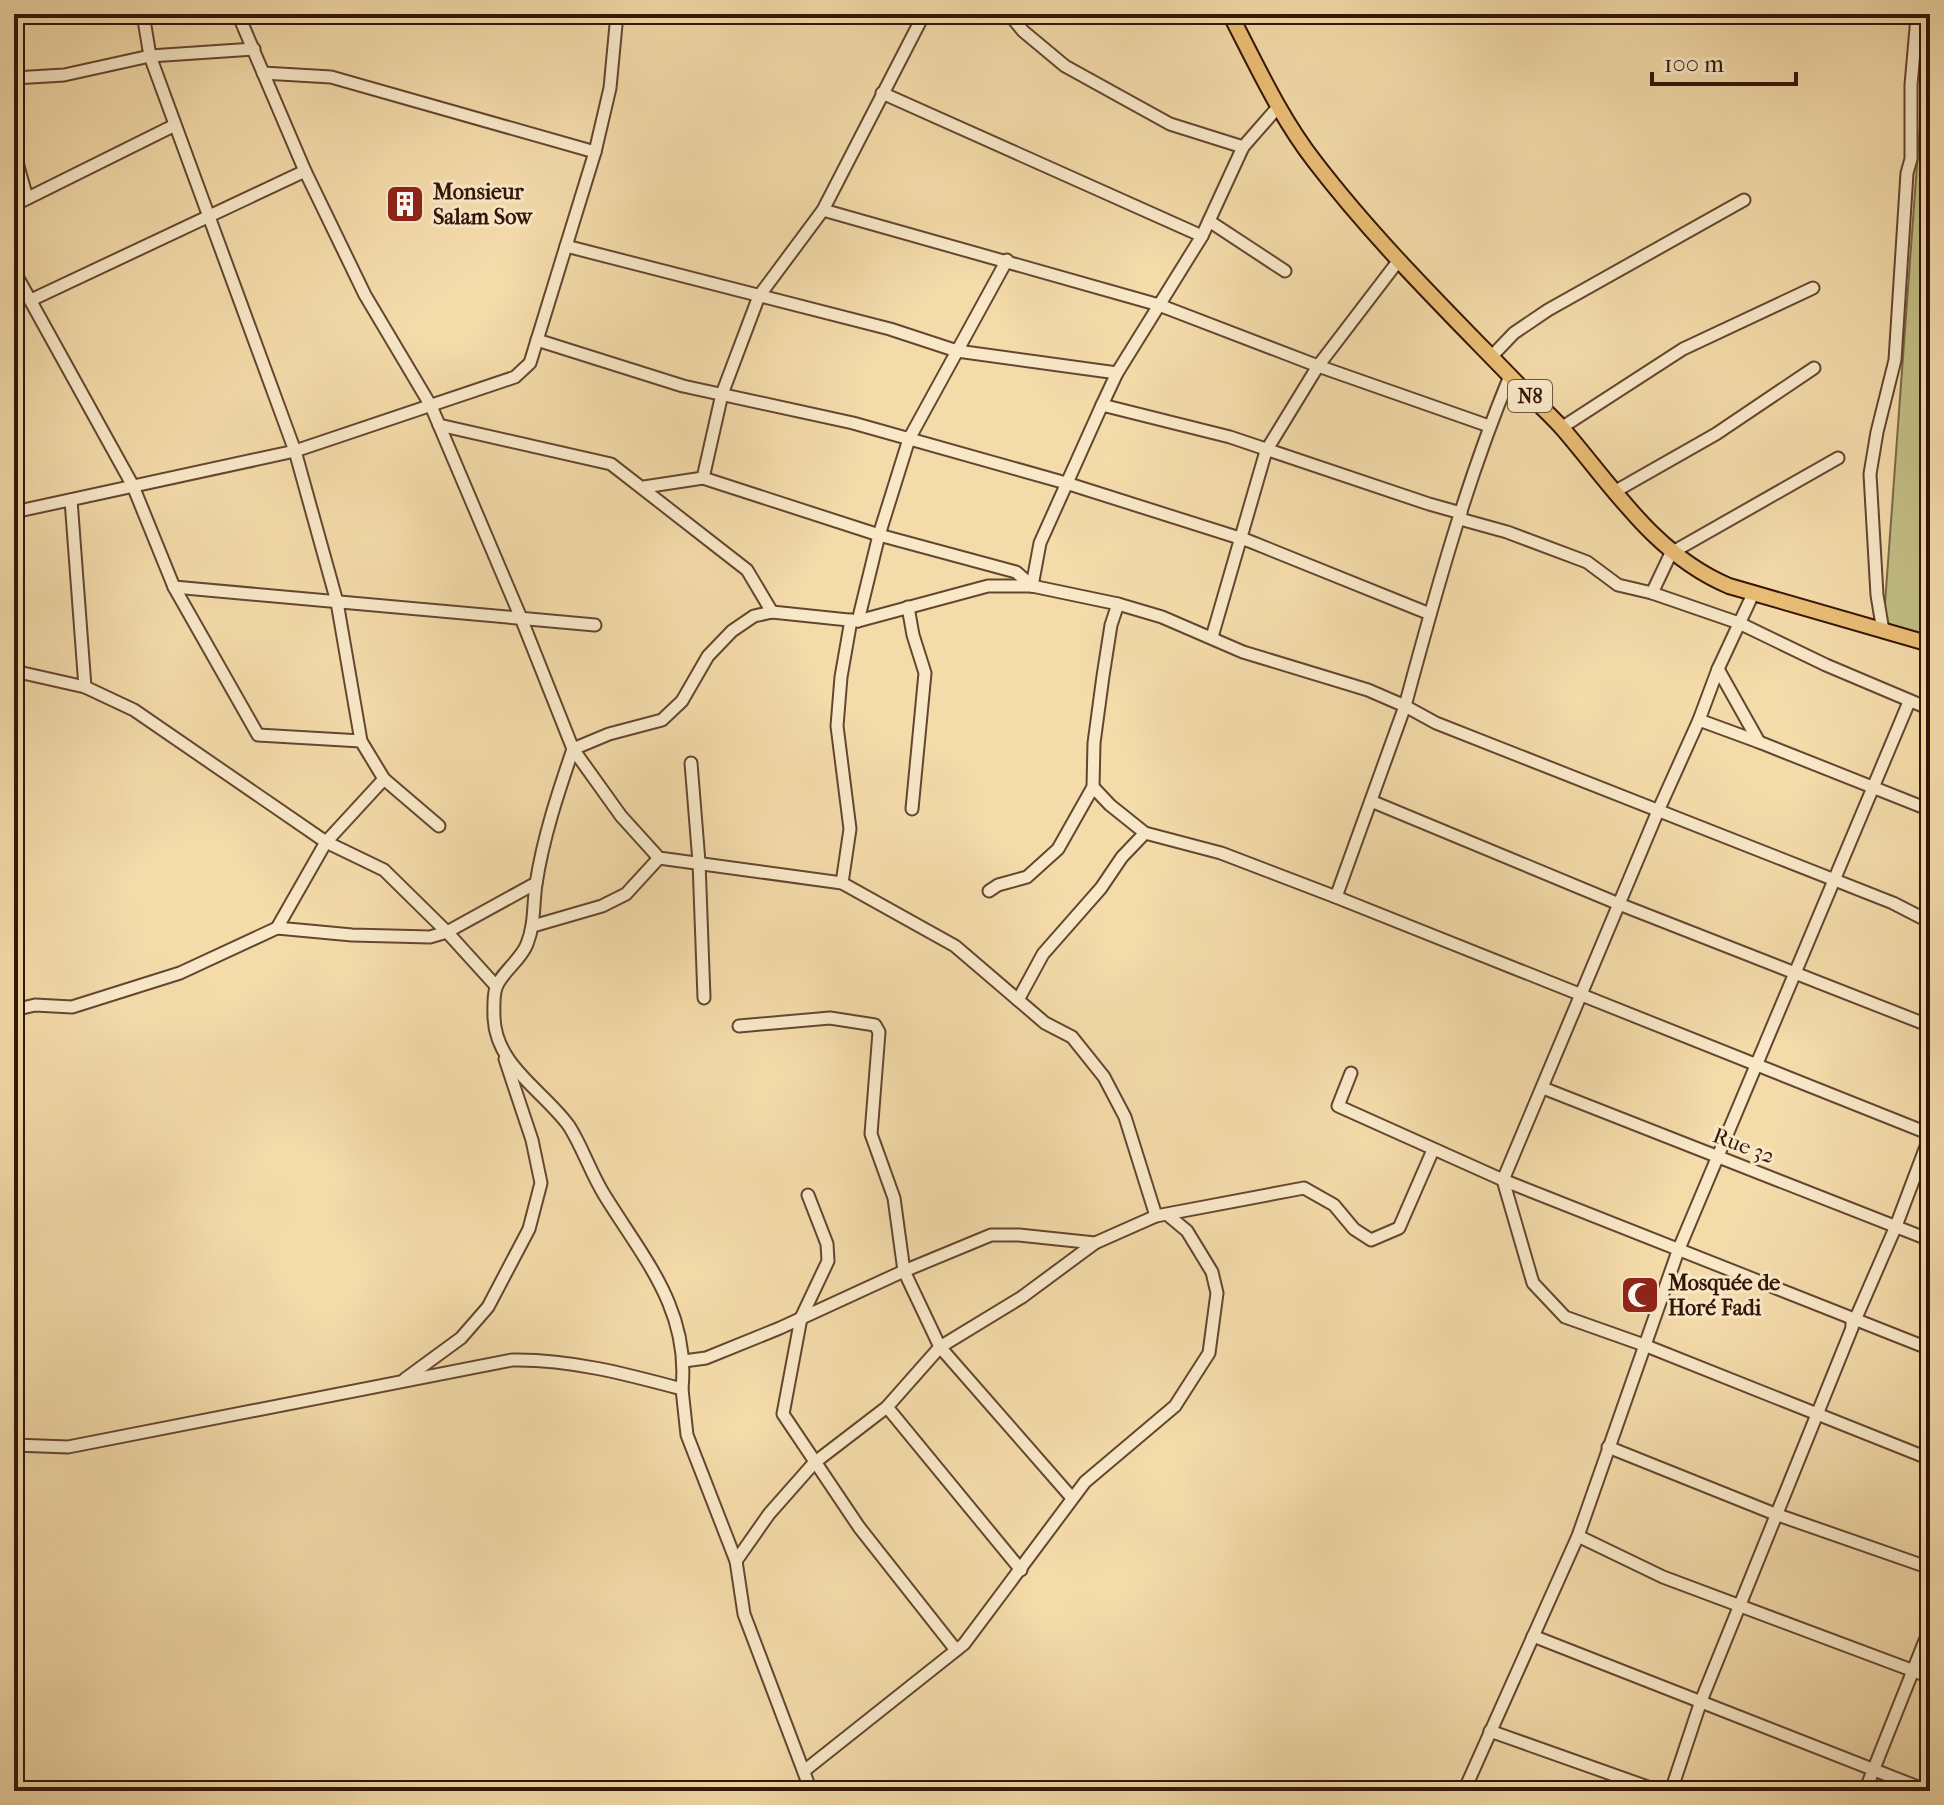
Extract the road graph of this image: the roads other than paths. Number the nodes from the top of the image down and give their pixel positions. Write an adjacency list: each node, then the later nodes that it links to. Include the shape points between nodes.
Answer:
1 (143, 14): 10 (street)
2 (238, 14): 9 (street)
3 (617, 14): 18 (street, via 610,88)
4 (924, 14): 13 (street)
5 (1009, 14): 16 (street, via 1065,66 1170,124)
6 (1230, 14): 14 (main road, N8)
7 (1913, 16): 8 (street); 77 (street, via 1911,159 1895,360 1870,474)
8 (1930, 19)
9 (254, 49): 10 (street); 11 (street)
10 (150, 56): 12 (street, via 64,75); 15 (street)
11 (263, 73): 18 (street, via 331,77); 19 (street)
12 (14, 78)
13 (882, 93): 23 (street); 26 (street)
14 (1278, 107): 16 (street); 29 (main road, N8, via 1314,161)
15 (175, 125): 20 (street); 24 (street)
16 (1243, 147): 25 (street)
17 (14, 152): 20 (street)
18 (595, 152): 27 (street)
19 (305, 171): 24 (street); 45 (street, via 365,295)
20 (27, 198): 22 (street)
21 (1744, 200): 38 (street, via 1548,310)
22 (14, 205)
23 (823, 210): 28 (street); 33 (street)
24 (208, 215): 34 (street); 50 (street)
25 (1209, 221): 26 (street); 31 (street)
26 (1202, 236): 35 (street)
27 (566, 246): 33 (street); 36 (street)
28 (1007, 260): 35 (street); 37 (street)
29 (1399, 260): 38 (main road, N8); 39 (street)
30 (14, 271): 34 (street)
31 (1285, 271)
32 (1813, 288): 48 (street, via 1683,349)
33 (759, 296): 37 (street); 43 (street)
34 (31, 300): 55 (street)
35 (1159, 305): 39 (street); 41 (street)
36 (537, 340): 43 (street); 45 (street, via 530,363 515,377)
37 (957, 351): 41 (street); 49 (street)
38 (1492, 356): 42 (main road, N8)
39 (1318, 366): 47 (street); 51 (street)
40 (1814, 368): 57 (street, via 1716,434)
41 (1117, 373): 44 (street)
42 (1510, 376): 47 (street); 48 (main road, N8)
43 (722, 394): 49 (street); 53 (street)
44 (1102, 405): 51 (street); 54 (street)
45 (431, 406): 46 (street); 50 (street)
46 (439, 425): 56 (street, via 611,464); 73 (street)
47 (1489, 426): 60 (street)
48 (1561, 428): 57 (main road, N8)
49 (909, 439): 54 (street); 61 (street)
50 (295, 451): 55 (street); 68 (street)
51 (1266, 451): 60 (street); 62 (street)
52 (1838, 458): 63 (street)
53 (703, 478): 56 (street); 61 (street)
54 (1066, 483): 62 (street); 64 (street, via 1040,543)
55 (133, 486): 58 (street); 65 (street)
56 (644, 487): 71 (street, via 747,570)
57 (1614, 492): 63 (main road, N8)
58 (71, 500): 59 (street); 82 (street)
59 (14, 512)
60 (1460, 516): 66 (street, via 1587,562 1618,585); 72 (street)
61 (879, 535): 64 (street, via 1016,572); 74 (street)
62 (1240, 538): 72 (street); 78 (street)
63 (1671, 553): 66 (street); 67 (main road, N8, via 1709,578)
64 (1032, 586): 69 (street); 70 (street, via 988,586)
65 (174, 587): 68 (street); 87 (street, via 258,735)
66 (1652, 593): 75 (street)
67 (1753, 594): 75 (street); 77 (main road, N8)
68 (337, 602): 73 (street); 87 (street)
69 (1118, 604): 78 (street); 92 (street, via 1096,730)
70 (908, 607): 74 (street); 95 (street, via 925,673)
71 (772, 612): 74 (street); 89 (street, via 754,616 732,631 662,720)
72 (1430, 614): 84 (street)
73 (521, 618): 76 (street); 89 (street)
74 (854, 621): 105 (street, via 837,726 850,829)
75 (1739, 623): 80 (street); 83 (street)
76 (595, 625)
77 (1883, 631): 79 (main road, N8)
78 (1212, 637): 84 (street)
79 (1930, 644)
80 (1718, 669): 86 (street); 88 (street)
81 (14, 671): 82 (street)
82 (85, 687): 100 (street, via 134,710)
83 (1909, 702): 85 (street); 93 (street)
84 (1405, 706): 94 (street); 97 (street, via 1449,729)
85 (1930, 709)
86 (1699, 720): 88 (street); 97 (street)
87 (361, 741): 91 (street)
88 (1759, 742): 93 (street)
89 (573, 749): 101 (street); 104 (street)
90 (691, 763): 102 (street)
91 (384, 779): 98 (street); 100 (street)
92 (1093, 787): 99 (street); 106 (street, via 1058,849 1027,877)
93 (1873, 788): 96 (street); 103 (street)
94 (1371, 801): 107 (street); 108 (street)
95 (912, 809)
96 (1930, 810)
97 (1658, 811): 103 (street); 108 (street)
98 (439, 826)
99 (1145, 833): 107 (street, via 1221,853); 117 (street, via 1043,954)
100 (326, 842): 111 (street); 112 (street, via 384,870)
101 (659, 858): 102 (street); 110 (street, via 626,894)
102 (699, 862): 105 (street); 116 (street)
103 (1832, 881): 109 (street); 113 (street)
104 (536, 883): 110 (street); 112 (street)
105 (842, 883): 117 (street, via 955,946)
106 (989, 891)
107 (1336, 897): 115 (street)
108 (1619, 904): 113 (street); 115 (street)
109 (1930, 922)
110 (533, 926): 114 (street, via 518,961)
111 (277, 928): 112 (street, via 430,937); 118 (street, via 180,973 72,1007)
112 (447, 932): 114 (street)
113 (1796, 973): 120 (street); 122 (street)
114 (496, 986): 121 (street, via 494,1021)
115 (1581, 997): 122 (street); 124 (street)
116 (704, 998)
117 (1018, 1000): 130 (street, via 1072,1037 1104,1077 1125,1117)
118 (14, 1010)
119 (739, 1026): 136 (street, via 830,1018 875,1025 879,1032 871,1134 894,1198)
120 (1930, 1026)
121 (501, 1046): 142 (street, via 568,1126 603,1194 659,1279 680,1332); 143 (street, via 541,1183 529,1229 488,1307 461,1338)
122 (1754, 1065): 125 (street); 127 (street)
123 (1351, 1073): 126 (street, via 1338,1106)
124 (1543, 1088): 127 (street, Rue 32); 128 (street)
125 (1930, 1135): 132 (street)
126 (1433, 1150): 128 (street); 131 (street, via 1399,1228 1371,1240 1334,1205 1304,1188)
127 (1718, 1157): 132 (street, Rue 32); 135 (street)
128 (1503, 1180): 135 (street); 139 (street, via 1533,1283 1565,1317)
129 (808, 1195): 137 (street, via 828,1261)
130 (1156, 1216): 131 (street); 134 (street)
131 (1169, 1216): 151 (street, via 1187,1231 1212,1272 1217,1293 1209,1353 1175,1406)
132 (1896, 1226): 133 (street, Rue 32); 138 (street)
133 (1930, 1240)
134 (1095, 1243): 136 (street, via 991,1235); 140 (street, via 1022,1297)
135 (1678, 1251): 138 (street); 139 (street)
136 (904, 1271): 137 (street); 140 (street)
137 (801, 1318): 142 (street, via 706,1358); 150 (street, via 783,1414)
138 (1853, 1323): 141 (street); 146 (street)
139 (1644, 1345): 146 (street); 148 (street)
140 (940, 1347): 145 (street); 151 (street)
141 (1930, 1349)
142 (684, 1361): 144 (street)
143 (402, 1381): 144 (street, via 512,1360 547,1359); 147 (street, via 68,1447)
144 (682, 1389): 154 (street, via 687,1435)
145 (887, 1407): 150 (street); 156 (street)
146 (1816, 1414): 149 (street); 152 (street)
147 (14, 1445)
148 (1608, 1447): 152 (street); 153 (street)
149 (1930, 1459)
150 (814, 1463): 154 (street); 160 (street)
151 (1072, 1498): 156 (street)
152 (1775, 1514): 155 (street); 157 (street)
153 (1578, 1536): 157 (street, via 1663,1577); 159 (street)
154 (736, 1561): 166 (street, via 744,1614)
155 (1930, 1568)
156 (1021, 1570): 160 (street)
157 (1741, 1606): 161 (street); 163 (street)
158 (1930, 1628): 161 (street)
159 (1533, 1636): 163 (street); 164 (street)
160 (956, 1650): 166 (street)
161 (1913, 1671): 162 (street); 165 (street)
162 (1930, 1677)
163 (1701, 1701): 165 (street); 170 (street)
164 (1490, 1731): 168 (street); 169 (street)
165 (1874, 1769): 171 (street); 172 (street)
166 (804, 1771): 167 (street)
167 (811, 1791)
168 (1464, 1791)
169 (1659, 1791)
170 (1671, 1791)
171 (1865, 1791)
172 (1928, 1791)

